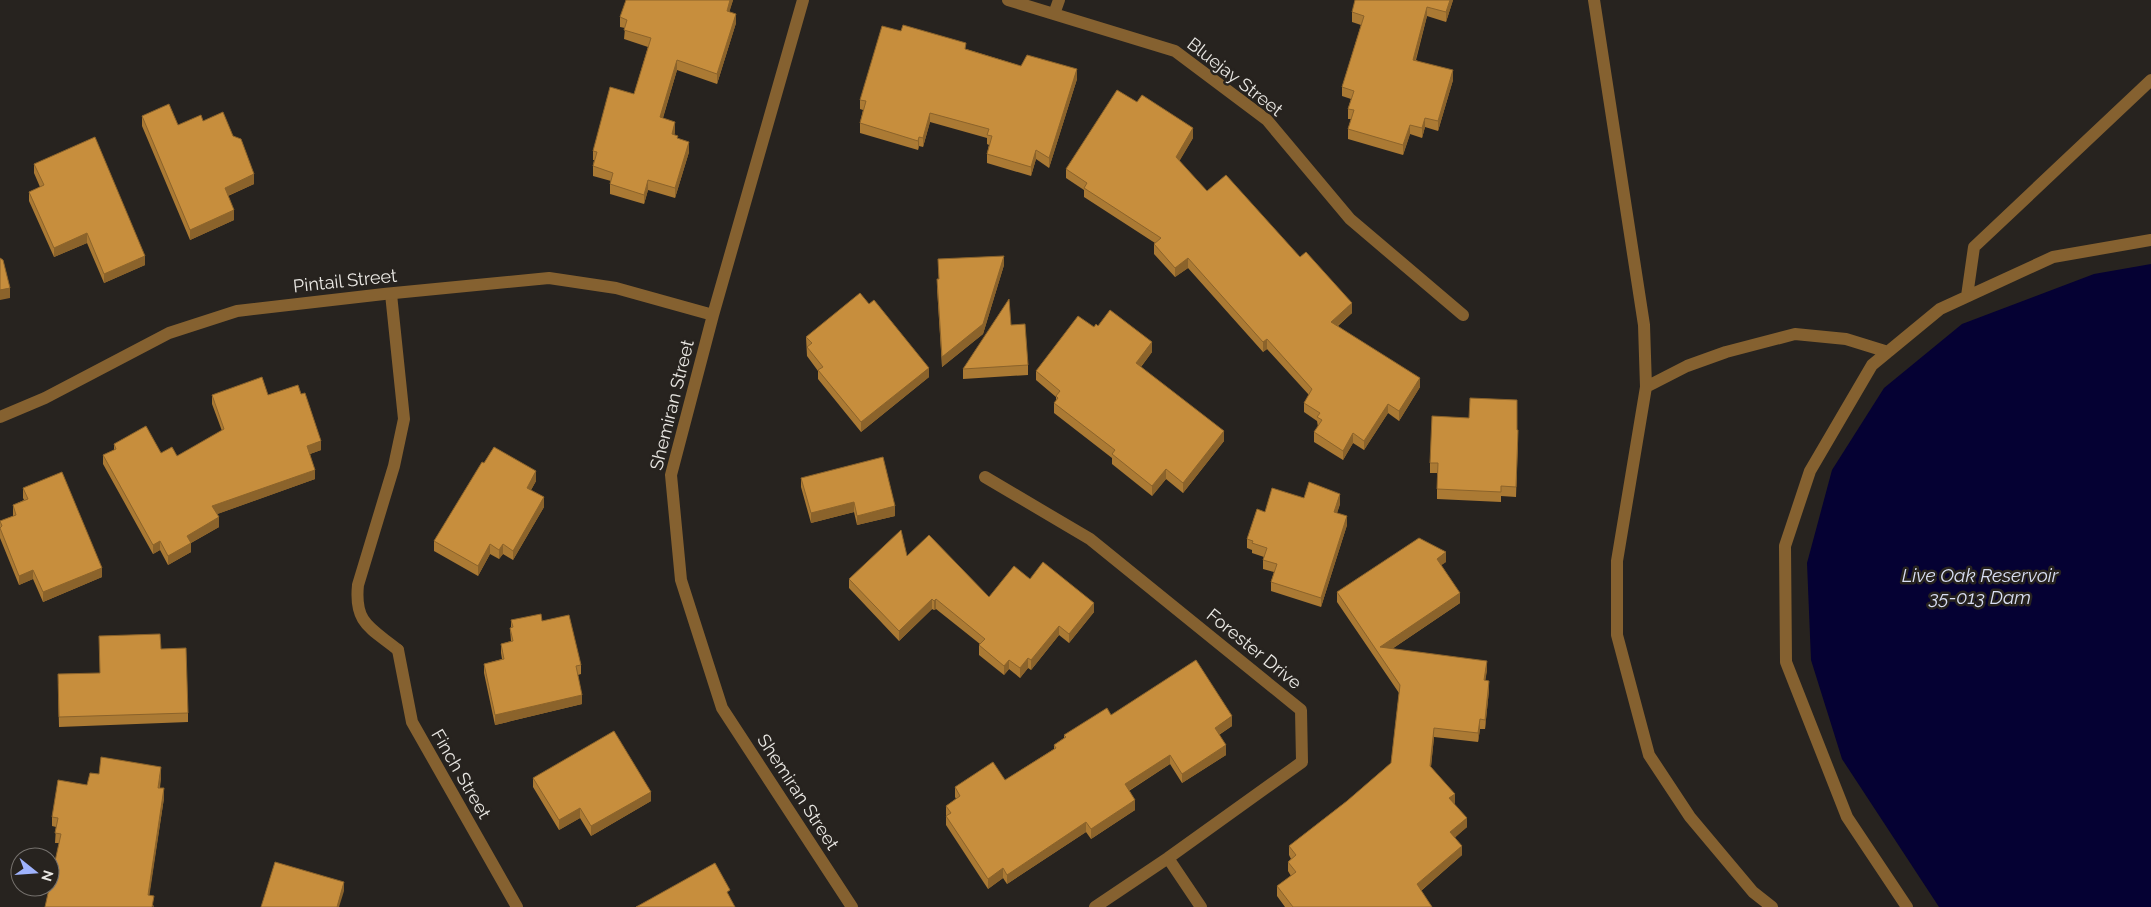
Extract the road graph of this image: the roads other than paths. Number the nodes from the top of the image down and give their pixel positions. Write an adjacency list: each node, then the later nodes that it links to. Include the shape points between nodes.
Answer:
1 (803, 0): 10 (street, Shemiran Street)
2 (1008, 0): 5 (street, Bluejay Street)
3 (1059, 0): 5 (street)
4 (1594, 0): 13 (street, via 1644,324)
5 (1054, 14): 11 (street, Bluejay Street, via 1175,51 1267,120 1350,218)
6 (2151, 80): 9 (street, via 1974,247)
7 (2151, 240): 9 (street, via 2053,257)
8 (391, 294): 10 (street, Pintail Street, via 549,278 616,288); 14 (street, Pintail Street, via 228,314 169,333 45,398); 17 (street, Finch Street, via 404,418 394,466 358,585 359,614 366,624 398,650 412,722)
9 (1967, 296): 12 (street, via 1940,310)
10 (713, 315): 18 (street, Shemiran Street, via 671,475 681,580 722,708)
11 (1463, 315)
12 (1888, 352): 13 (street, via 1846,339 1795,334 1726,352 1687,366); 22 (street, via 1872,365 1810,471 1785,546 1786,662 1847,817)
13 (1646, 387): 21 (street, via 1617,561 1617,635 1649,754 1690,817 1753,892)
14 (0, 417)
15 (985, 477): 16 (street, Forester Drive, via 1090,539 1301,710 1302,762)
16 (1168, 858): 19 (street, Forester Drive); 20 (street)
17 (517, 907)
18 (852, 907)
19 (1095, 907)
20 (1201, 907)
21 (1772, 907)
22 (1907, 907)

